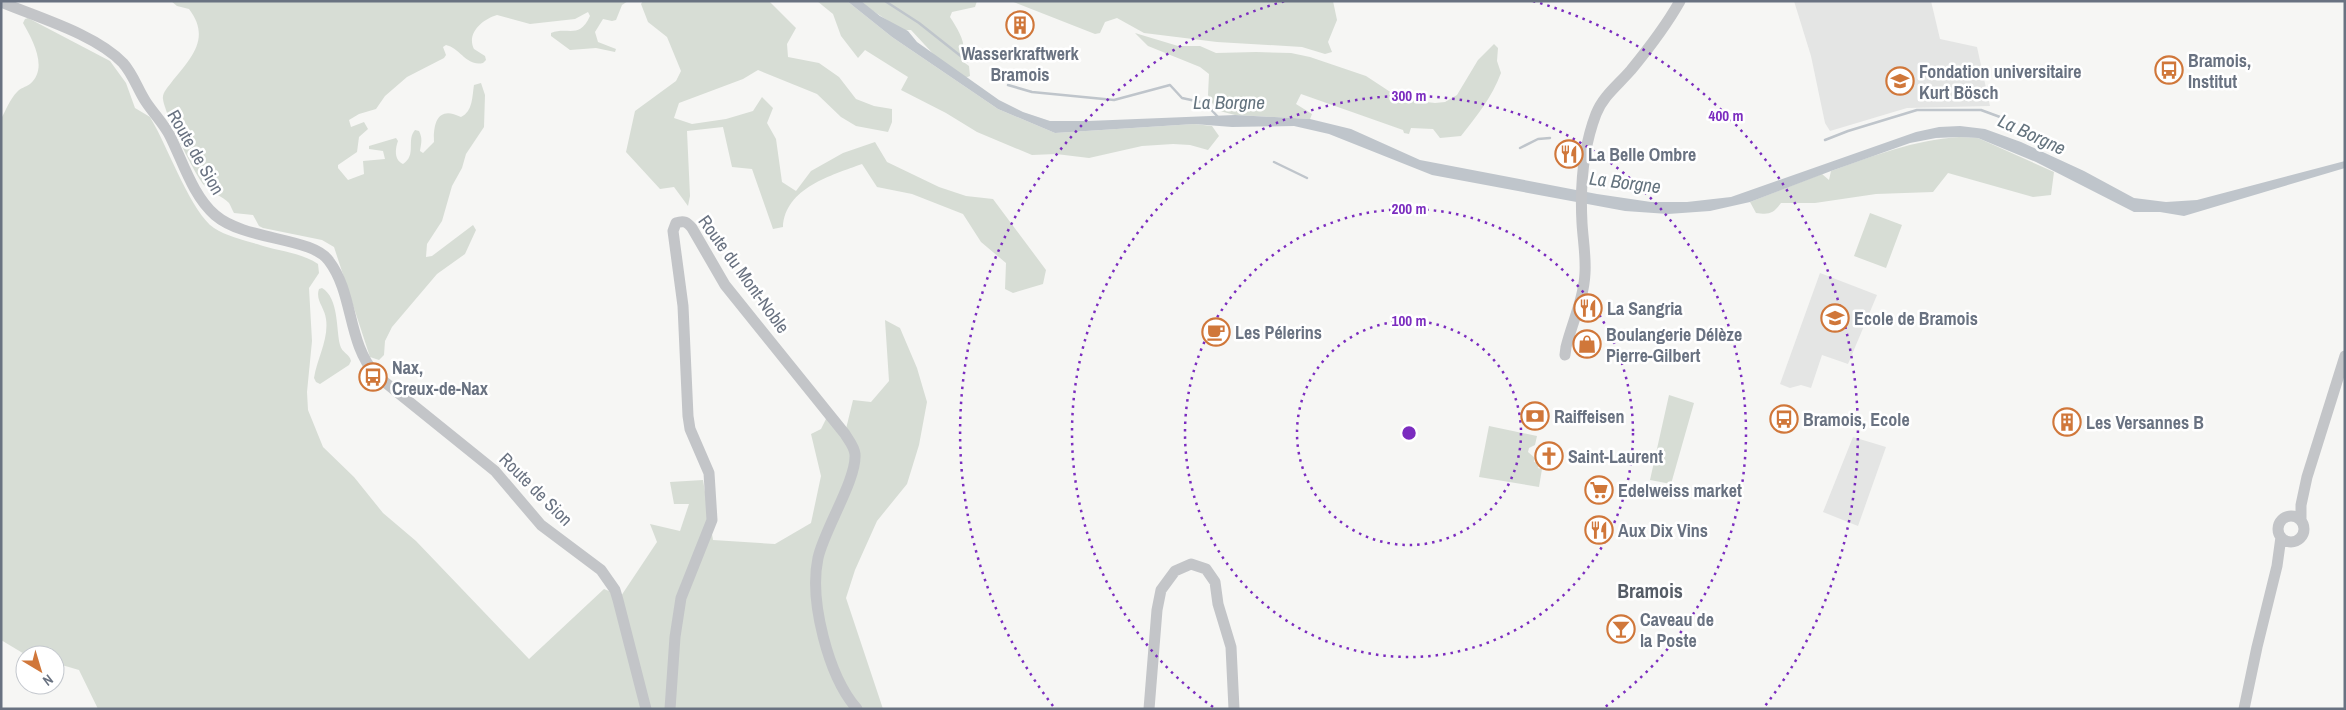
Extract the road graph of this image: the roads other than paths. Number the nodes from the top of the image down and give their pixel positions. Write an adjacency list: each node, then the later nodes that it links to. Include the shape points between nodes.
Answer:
1 (1680, 1): 3 (street, via 1656,40 1599,107 1586,148 1582,211 1585,275)
2 (1, 2): 11 (street, Route de Sion, via 88,39 122,62 168,133 204,203 215,215 243,231 311,247 325,255 338,278 359,349 368,367 496,471 535,519 593,562 609,580 618,600)
3 (1566, 355)
4 (2345, 356): 5 (street)
5 (2307, 477): 6 (street); 7 (street)
6 (2286, 517): 7 (street, via 2295,516); 8 (street, via 2279,526)
7 (2301, 520): 9 (street, via 2304,532)
8 (2281, 537): 9 (street); 10 (street)
9 (2296, 541): 10 (street, via 2286,554)
10 (2273, 586): 16 (street)
11 (646, 709)
12 (670, 709): 13 (street, Route du Mont-Noble, via 675,637 682,598 712,520 709,473 690,429 688,416 683,306 673,230 676,223 682,221 688,222 725,285 853,447 854,466 822,541 815,598 818,618 839,681)
13 (856, 709)
14 (1149, 709): 15 (street, via 1161,590 1175,570 1190,564 1206,569 1215,582 1231,647)
15 (1234, 709)
16 (2244, 709)

